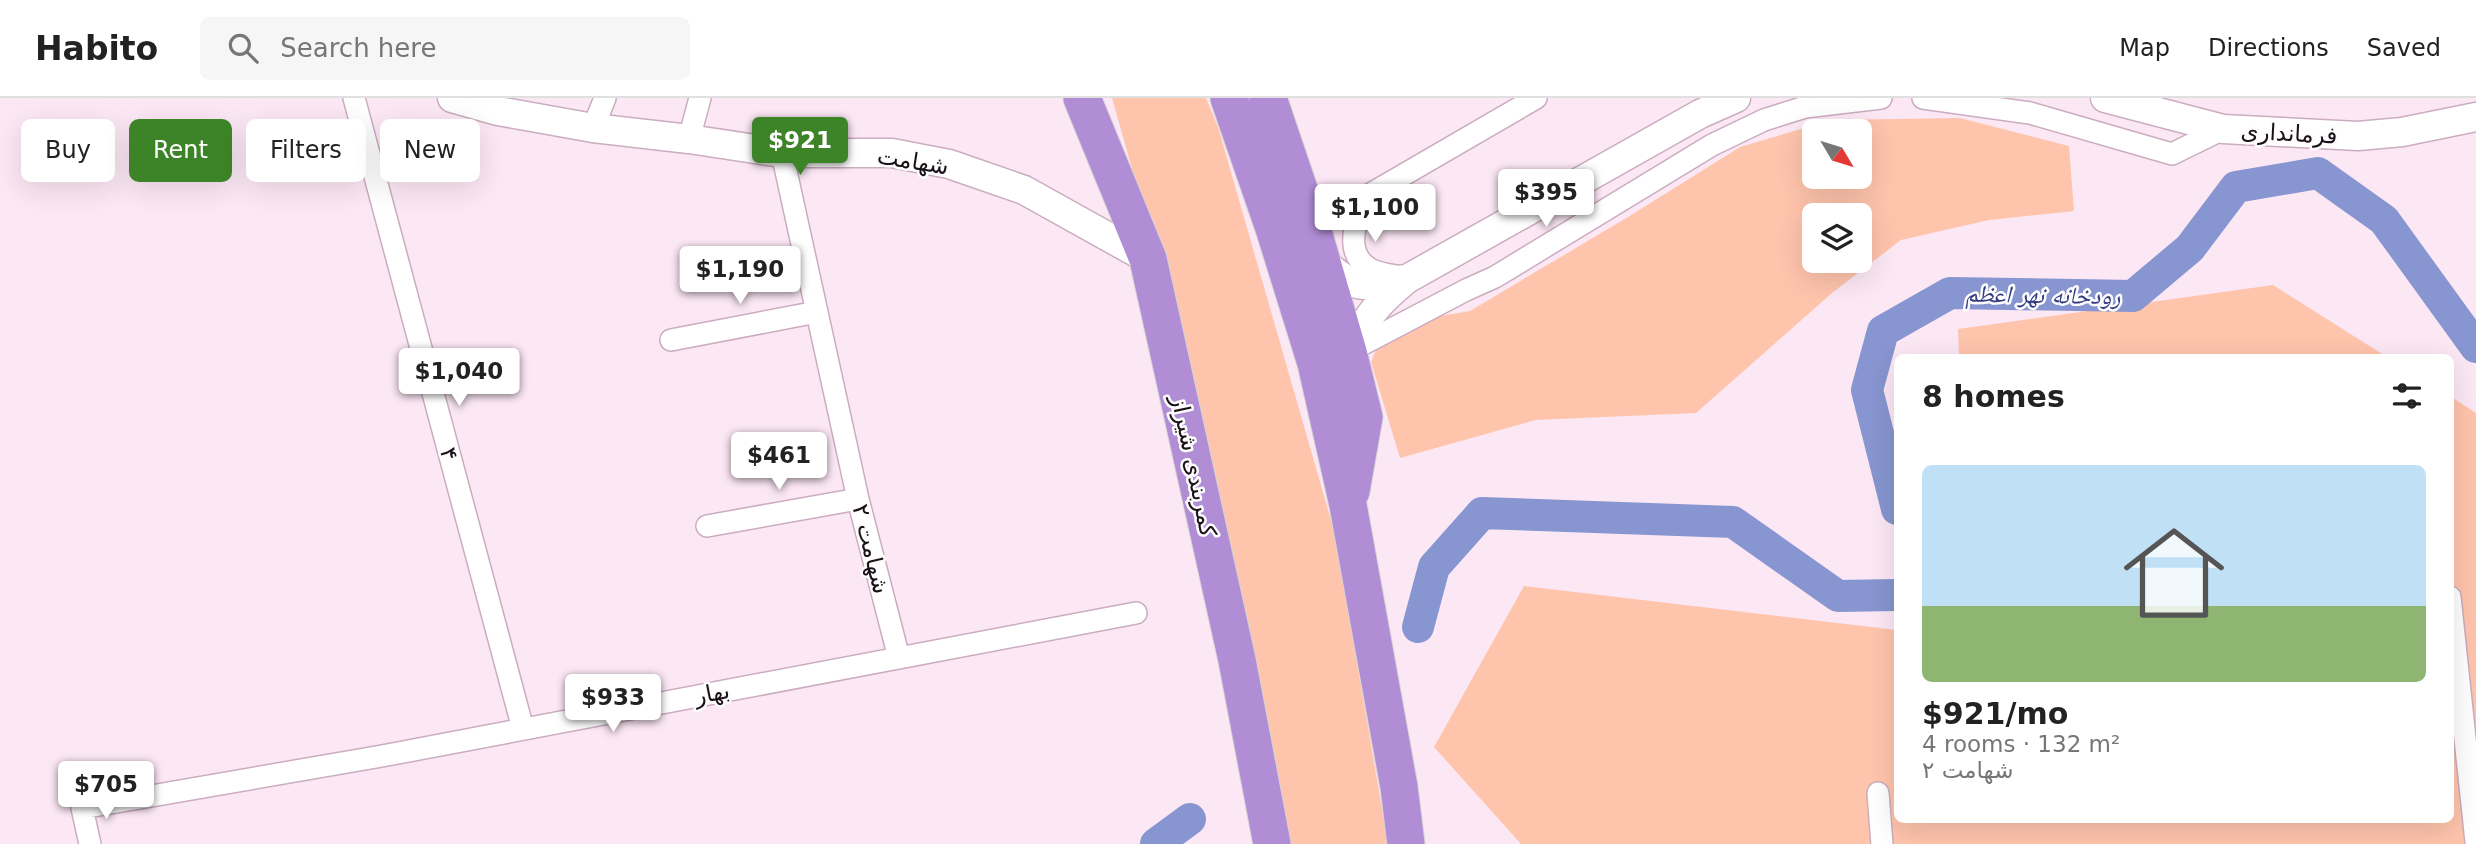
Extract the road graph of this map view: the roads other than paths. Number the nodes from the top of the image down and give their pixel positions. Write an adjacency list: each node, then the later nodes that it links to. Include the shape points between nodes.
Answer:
1 (354, 98): 31 (street, ۴)
2 (452, 98): 14 (street, شهامت)
3 (605, 98): 14 (street)
4 (700, 98): 16 (street)
5 (1082, 98): 20 (highway, کمربندی شیراز)
6 (1229, 98): 26 (highway, via 1316,363)
7 (1268, 98): 19 (highway)
8 (1535, 98): 18 (street)
9 (1736, 98): 21 (street)
10 (1881, 98): 24 (street, via 1805,107 1764,120 1712,145 1495,277)
11 (1923, 98): 15 (street, via 2030,113 2172,154)
12 (2105, 98): 15 (street, فرمانداری)
13 (2476, 117): 15 (street, فرمانداری, via 2358,136)
14 (593, 128): 16 (street, شهامت)
15 (2222, 129)
16 (689, 139): 17 (street, شهامت)
17 (782, 153): 20 (street, شهامت, via 892,153 949,164 1024,190); 22 (street, ۲ شهامت)
18 (1363, 199): 19 (street); 21 (street, via 1352,238 1356,256 1370,269)
19 (1317, 244): 21 (street, via 1341,278 1356,284 1371,287); 24 (highway)
20 (1148, 259): 35 (highway, کمربندی شیراز, via 1237,660)
21 (1407, 279): 24 (street, via 1381,300)
22 (817, 312): 23 (street); 25 (street, ۲ شهامت)
23 (671, 340)
24 (1348, 352): 26 (highway, via 1364,417)
25 (859, 499): 27 (street); 30 (street, ۲ شهامت)
26 (1348, 505): 36 (highway)
27 (707, 526)
28 (1136, 613): 30 (street, بهار)
29 (2454, 635): 33 (street)
30 (899, 658): 31 (street, بهار)
31 (523, 729): 34 (street, بهار, via 82,808)
32 (1878, 793): 37 (street)
33 (2476, 842)
34 (90, 844)
35 (1272, 844)
36 (1406, 844)
37 (1882, 844)

